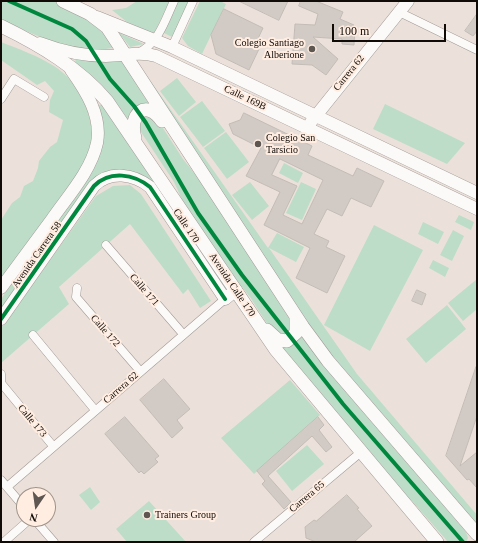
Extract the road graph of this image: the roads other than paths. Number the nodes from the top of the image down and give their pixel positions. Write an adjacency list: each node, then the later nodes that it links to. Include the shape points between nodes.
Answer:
1 (63, 1): 6 (main road)
2 (174, 1): 8 (street)
3 (192, 1): 9 (street)
4 (408, 1): 5 (main road, Carrera 62)
5 (399, 12): 10 (street); 16 (main road, Carrera 62)
6 (90, 14): 8 (main road, Calle 169B); 12 (main road, via 107,27)
7 (2, 27): 12 (main road, Calle 169B, via 60,50 95,56); 13 (main road, Avenida Calle 170)
8 (155, 40): 9 (main road, Calle 169B); 11 (street, via 148,48)
9 (172, 47): 16 (main road, Calle 169B)
10 (477, 50)
11 (138, 53): 12 (main road, Calle 169B); 17 (main road, Calle 169B, via 156,56)
12 (125, 55): 20 (main road)
13 (68, 66): 18 (main road, Avenida Calle 170, via 98,90); 24 (main road, Avenida Carrera 58, via 90,99 96,117 97,142 92,159 76,187)
14 (44, 97): 15 (street, via 14,78)
15 (1, 99)
16 (315, 116): 17 (main road, Carrera 62); 21 (main road, Calle 169B)
17 (306, 127): 22 (main road, Calle 169B)
18 (137, 144): 20 (main road, via 133,131 135,115 144,110 150,111 159,117); 26 (main road, Avenida Calle 170)
19 (123, 175): 27 (main road, Calle 170, via 138,179 150,187); 29 (main road, Avenida Carrera 58, via 109,176 94,186)
20 (203, 175): 28 (main road)
21 (477, 193)
22 (477, 209)
23 (106, 245): 30 (street, Calle 171)
24 (1, 288)
25 (77, 288): 32 (street, Calle 172, via 76,297)
26 (239, 295): 27 (main road, Carrera 62); 28 (main road, via 273,338 287,341 296,333); 36 (main road, Avenida Calle 170, via 281,356)
27 (225, 299): 30 (street, Carrera 62)
28 (296, 318): 42 (main road, via 328,361)
29 (1, 319)
30 (183, 334): 32 (street, Carrera 62)
31 (33, 335): 34 (street)
32 (140, 371): 34 (street, Carrera 62)
33 (1, 374): 35 (street, Calle 173, via 1,384)
34 (95, 410): 35 (street, Carrera 62)
35 (53, 446): 37 (street, Carrera 62)
36 (361, 452): 38 (main road, Avenida Calle 170); 45 (street, Carrera 65)
37 (4, 483): 39 (street)
38 (392, 488): 46 (main road, Avenida Calle 170); 47 (main road)
39 (16, 497)
40 (21, 527): 43 (street)
41 (41, 527): 44 (street)
42 (473, 532)
43 (4, 542)
44 (54, 542)
45 (254, 542)
46 (437, 542)
47 (443, 542)

